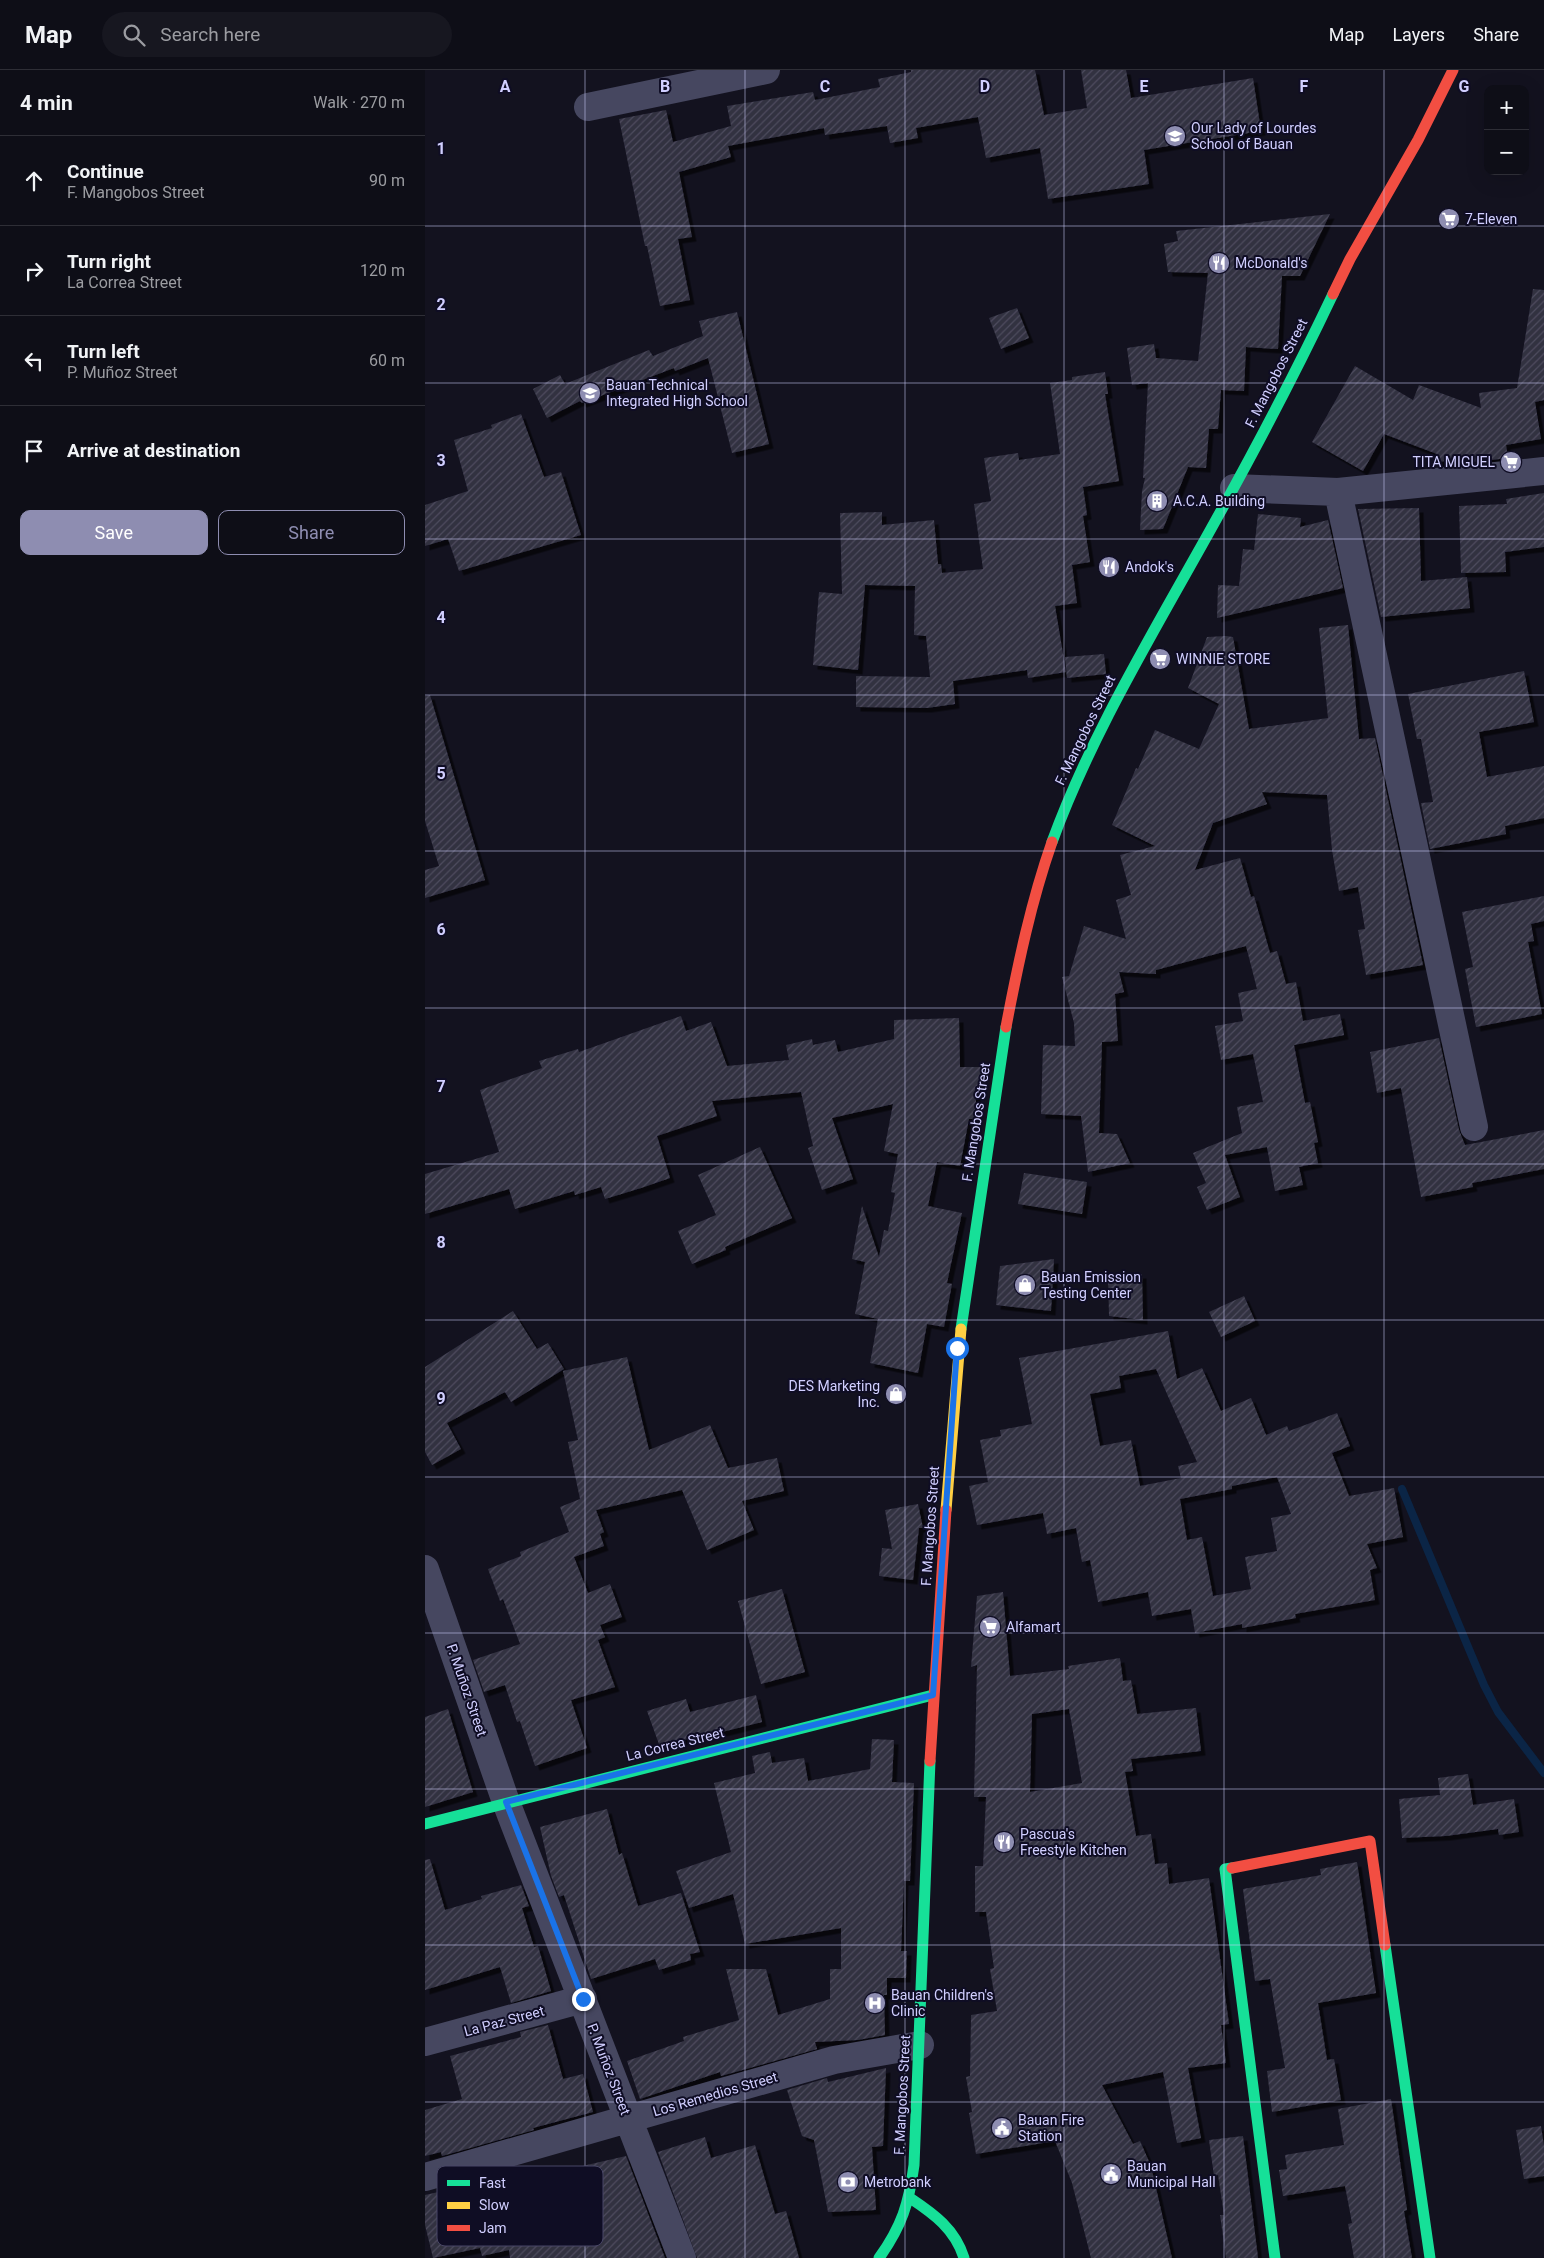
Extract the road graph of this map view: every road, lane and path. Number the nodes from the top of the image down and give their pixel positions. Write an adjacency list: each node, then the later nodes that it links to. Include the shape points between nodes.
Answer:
1 (766, 70): 3 (street)
2 (1453, 70): 5 (main road, F. Mangobos Street, via 1418,140 1350,259)
3 (588, 106)
4 (1544, 471): 6 (street)
5 (1234, 488): 6 (street); 9 (main road, F. Mangobos Street, via 1123,685 1068,798 1041,873 1019,956 957,1348)
6 (1338, 492): 7 (street)
7 (1474, 1127)
8 (425, 1569): 10 (street, P. Muñoz Street)
9 (933, 1695): 10 (main road, La Correa Street); 14 (main road, F. Mangobos Street)
10 (506, 1802): 11 (main road, La Correa Street); 12 (street, P. Muñoz Street)
11 (425, 1824)
12 (583, 1999): 13 (street, La Paz Street); 15 (street, P. Muñoz Street)
13 (425, 2042)
14 (920, 2045): 15 (street, Los Remedios Street, via 834,2060); 17 (main road, F. Mangobos Street)
15 (628, 2119): 16 (street, Los Remedios Street); 18 (street, P. Muñoz Street)
16 (461, 2166)
17 (910, 2198): 19 (main road, F. Mangobos Street, via 893,2240); 20 (main road, via 942,2220 953,2234)
18 (682, 2258)
19 (879, 2258)
20 (964, 2258)
21 (1275, 2258): 22 (main road, via 1225,1869 1370,1841)
22 (1431, 2258)

